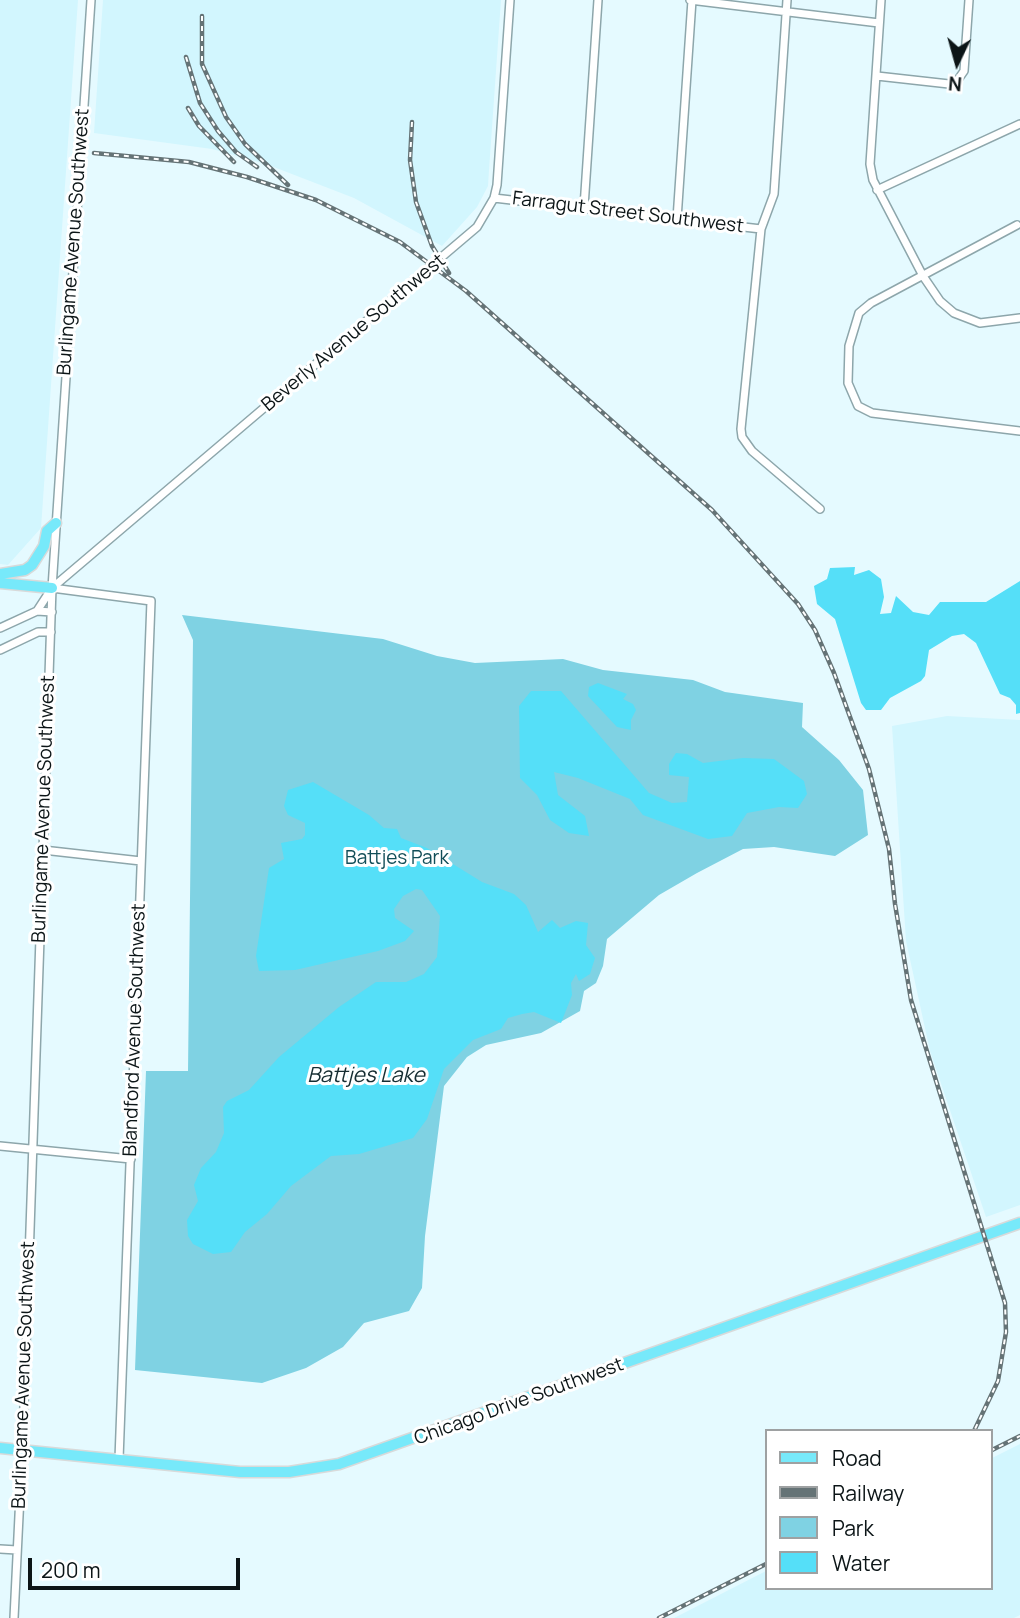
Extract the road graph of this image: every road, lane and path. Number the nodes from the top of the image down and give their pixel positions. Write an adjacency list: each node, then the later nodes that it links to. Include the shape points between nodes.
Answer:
1 (90, 0): 22 (street, Burlingame Avenue Southwest)
2 (510, 0): 13 (street, Beverly Avenue Southwest)
3 (598, 0): 14 (street)
4 (691, 0): 8 (street); 15 (street)
5 (787, 0): 8 (street)
6 (881, 0): 9 (street)
7 (969, 0): 10 (street, via 964,71 957,82)
8 (787, 12): 9 (street); 17 (street, via 774,194)
9 (879, 23): 10 (street)
10 (877, 76): 12 (street, via 870,164)
11 (1020, 124): 12 (street)
12 (877, 190): 18 (street)
13 (494, 198): 14 (street, Farragut Street Southwest); 25 (street, Beverly Avenue Southwest, via 465,240)
14 (584, 207): 15 (street, Farragut Street Southwest)
15 (677, 219): 17 (street, Farragut Street Southwest)
16 (1017, 225): 18 (street)
17 (761, 229): 21 (street, via 741,429 745,443)
18 (923, 276): 19 (street, via 940,301 964,318 980,323); 20 (street, via 859,313 850,337 848,363 848,383 858,405 872,413 901,418)
19 (1020, 318)
20 (1020, 431)
21 (820, 509)
22 (56, 523): 23 (main road, via 47,531 32,565); 25 (street, Burlingame Avenue Southwest)
23 (0, 575)
24 (0, 583): 25 (main road)
25 (52, 589): 26 (street, Beverly Avenue Southwest); 27 (street, Burlingame Avenue Southwest); 32 (street, Blandford Avenue Southwest, via 151,601)
26 (37, 611): 27 (street); 28 (street)
27 (52, 612): 29 (street, Burlingame Avenue Southwest)
28 (0, 628)
29 (51, 632): 30 (street, via 38,632); 31 (street, Burlingame Avenue Southwest)
30 (0, 650)
31 (43, 850): 32 (street); 34 (street, Burlingame Avenue Southwest)
32 (141, 861): 35 (street, Blandford Avenue Southwest)
33 (0, 1146): 34 (street)
34 (33, 1148): 35 (street); 38 (street, Burlingame Avenue Southwest)
35 (131, 1159): 39 (street, Blandford Avenue Southwest)
36 (1020, 1223): 39 (main road, Chicago Drive Southwest, via 339,1464 254,1473)
37 (0, 1448): 38 (main road, Chicago Drive Southwest)
38 (22, 1450): 39 (main road, Chicago Drive Southwest); 41 (street, Burlingame Avenue Southwest)
39 (119, 1459)
40 (0, 1549): 41 (street)
41 (17, 1550): 42 (street, Burlingame Avenue Southwest)
42 (14, 1618)

